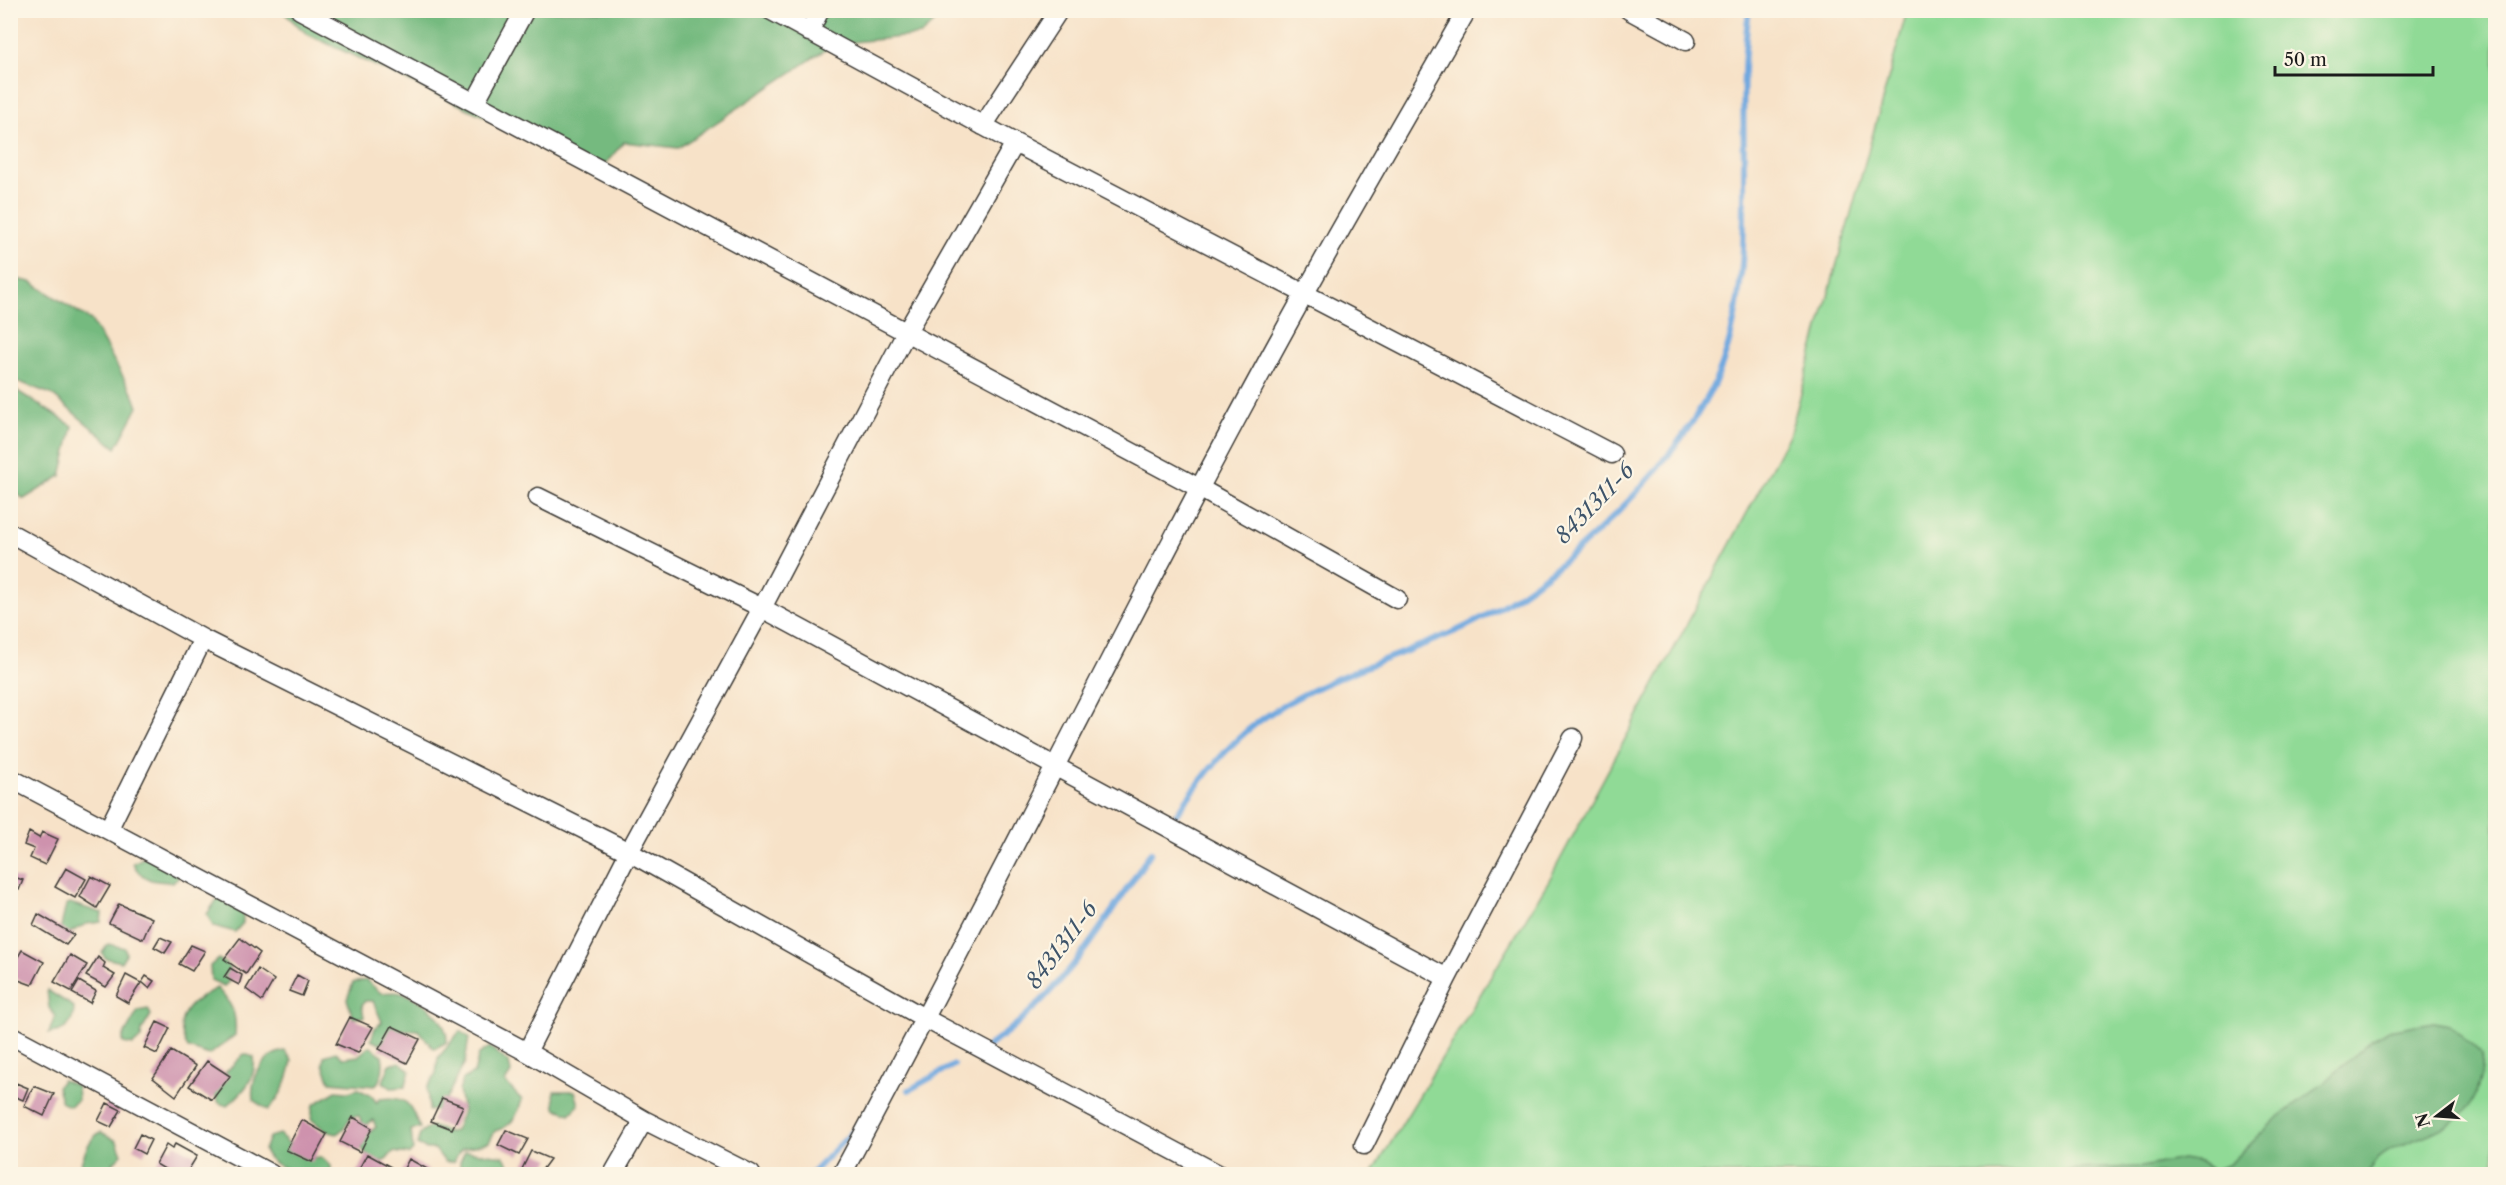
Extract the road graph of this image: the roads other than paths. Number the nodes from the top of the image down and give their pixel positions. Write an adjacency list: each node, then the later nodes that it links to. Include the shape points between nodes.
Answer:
1 (300, 10): 10 (street)
2 (525, 10): 10 (street)
3 (770, 10): 8 (street)
4 (820, 10): 8 (street)
5 (1059, 10): 11 (street)
6 (1467, 10): 13 (street)
7 (1629, 10): 9 (street)
8 (809, 32): 11 (street)
9 (1686, 42)
10 (475, 102): 14 (street)
11 (983, 126): 12 (street)
12 (1015, 143): 13 (street); 14 (street)
13 (1305, 293): 15 (street); 16 (street)
14 (906, 333): 16 (street); 20 (street)
15 (1612, 454)
16 (1202, 489): 19 (street); 23 (street)
17 (538, 497): 20 (street)
18 (10, 533): 21 (street)
19 (1397, 599)
20 (762, 608): 23 (street); 26 (street)
21 (203, 639): 25 (street); 26 (street)
22 (1573, 738): 27 (street)
23 (1054, 767): 27 (street); 28 (street)
24 (10, 778): 25 (street)
25 (108, 830): 30 (street)
26 (629, 852): 28 (street); 30 (street)
27 (1447, 978): 32 (street)
28 (926, 1019): 36 (street); 37 (street)
29 (10, 1035): 33 (street)
30 (527, 1052): 31 (street)
31 (644, 1120): 34 (street); 35 (street)
32 (1364, 1144)
33 (271, 1174)
34 (613, 1174)
35 (751, 1174)
36 (842, 1174)
37 (1218, 1174)

